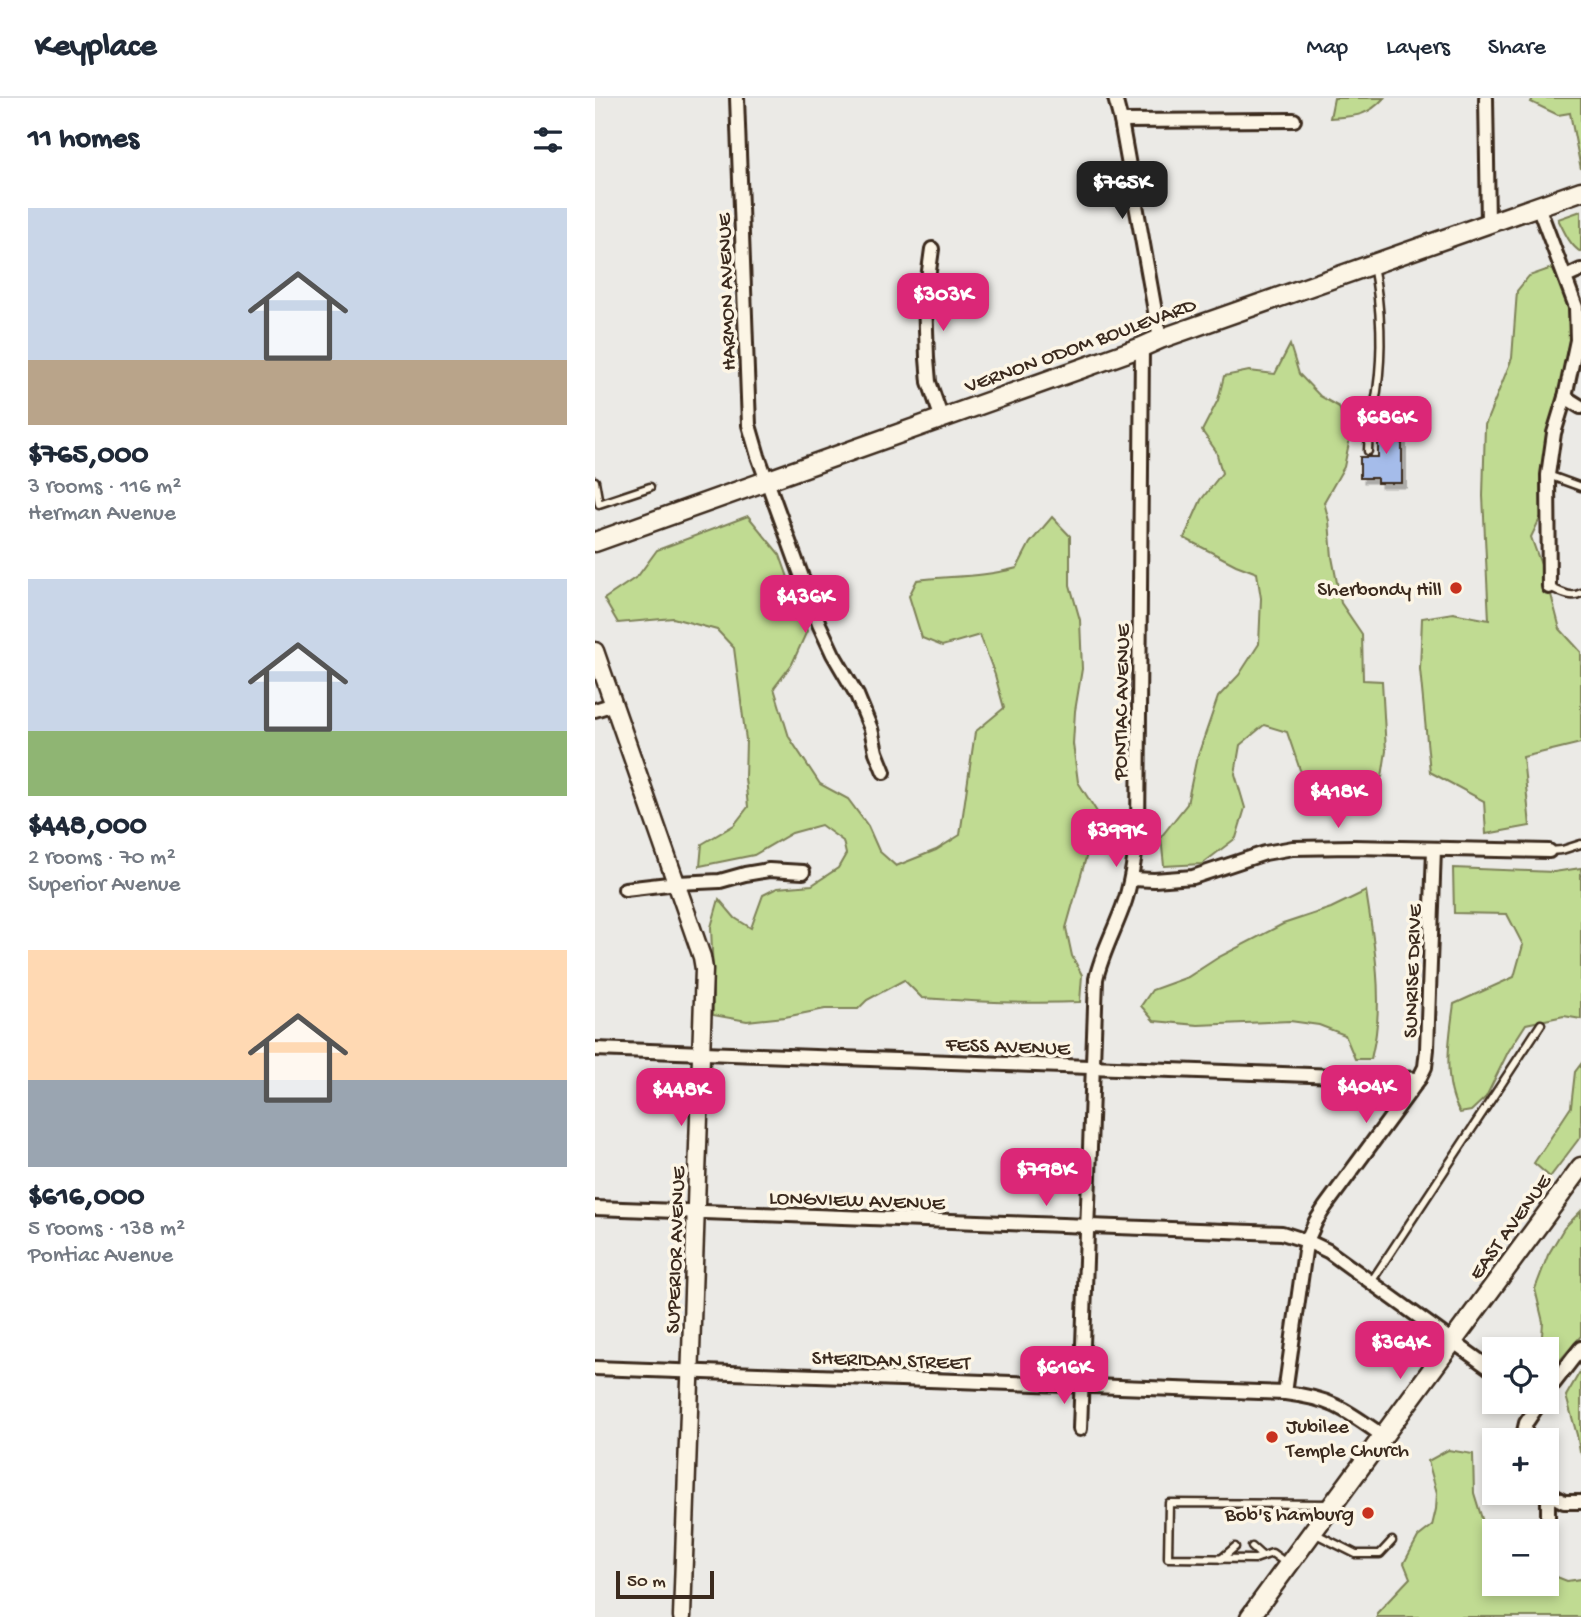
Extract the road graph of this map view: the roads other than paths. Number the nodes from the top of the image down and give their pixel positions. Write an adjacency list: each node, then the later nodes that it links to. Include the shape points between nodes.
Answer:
1 (737, 98): 21 (street, HARMON AVENUE, via 749,425)
2 (1115, 98): 5 (street)
3 (1486, 98): 8 (street)
4 (1294, 120): 5 (street)
5 (1121, 121): 13 (street)
6 (1581, 191): 7 (main road, VERNON ODOM BOULEVARD)
7 (1538, 206): 8 (main road, VERNON ODOM BOULEVARD); 12 (street)
8 (1488, 223): 10 (main road, VERNON ODOM BOULEVARD)
9 (932, 249): 17 (street, via 925,300 927,358 929,382)
10 (1373, 263): 13 (main road, VERNON ODOM BOULEVARD); 18 (lane, via 1380,299 1381,351)
11 (1581, 270): 12 (street)
12 (1566, 277): 15 (street, via 1576,307 1577,341)
13 (1160, 339): 14 (main road, VERNON ODOM BOULEVARD)
14 (1142, 347): 17 (main road, VERNON ODOM BOULEVARD); 35 (street, PONTIAC AVENUE, via 1139,769)
15 (1565, 397): 16 (street); 19 (street)
16 (1581, 407)
17 (942, 419): 21 (main road, VERNON ODOM BOULEVARD)
18 (1368, 451)
19 (1548, 475): 23 (lane); 25 (street)
20 (595, 481): 22 (lane, via 600,504)
21 (767, 481): 24 (main road, VERNON ODOM BOULEVARD); 30 (street, HARMON AVENUE, via 819,624 857,695)
22 (650, 487)
23 (1581, 487)
24 (595, 542)
25 (1549, 587): 26 (lane, via 1569,595)
26 (1581, 593)
27 (595, 651): 28 (street, SUPERIOR AVENUE)
28 (614, 704): 29 (street); 36 (street, SUPERIOR AVENUE)
29 (595, 710)
30 (884, 772)
31 (1581, 844): 33 (lane)
32 (1434, 849): 33 (street); 35 (street, via 1293,848 1193,877); 42 (street, SUNRISE DRIVE, via 1427,1049)
33 (1549, 851)
34 (803, 872): 36 (street, via 769,870 720,881)
35 (1131, 879): 41 (street, PONTIAC AVENUE, via 1096,979)
36 (677, 883): 37 (street); 40 (street, SUPERIOR AVENUE, via 704,969)
37 (625, 889)
38 (1541, 1024): 48 (lane)
39 (595, 1049): 40 (street, FESS AVENUE)
40 (702, 1053): 41 (street, FESS AVENUE); 45 (street, SUPERIOR AVENUE)
41 (1093, 1068): 42 (street, FESS AVENUE); 46 (street, PONTIAC AVENUE)
42 (1419, 1079): 47 (street, SUNRISE DRIVE, via 1325,1207)
43 (1581, 1167): 49 (main road, EAST AVENUE)
44 (595, 1209): 45 (street, LONGVIEW AVENUE)
45 (696, 1213): 46 (street, LONGVIEW AVENUE); 53 (street, SUPERIOR AVENUE)
46 (1088, 1227): 47 (street, LONGVIEW AVENUE, via 1282,1234); 55 (street, PONTIAC AVENUE)
47 (1307, 1241): 48 (street, LONGVIEW AVENUE); 56 (street, SUNRISE DRIVE)
48 (1371, 1282): 49 (street, LONGVIEW AVENUE)
49 (1453, 1341): 51 (street, LONGVIEW AVENUE); 58 (main road, EAST AVENUE)
50 (1581, 1348): 54 (street)
51 (1482, 1362)
52 (595, 1368): 53 (street, SHERIDAN STREET)
53 (691, 1371): 55 (street, SHERIDAN STREET); 69 (street, SUPERIOR AVENUE)
54 (1559, 1376)
55 (1082, 1385): 56 (street, SHERIDAN STREET); 57 (street, PONTIAC AVENUE)
56 (1285, 1393): 58 (street, SHERIDAN STREET, via 1333,1404)
57 (1080, 1429)
58 (1383, 1436): 61 (main road, EAST AVENUE)
59 (1559, 1499): 60 (street)
60 (1581, 1502)
61 (1334, 1504): 62 (main road, EAST AVENUE); 67 (lane, via 1169,1503 1168,1558)
62 (1313, 1532): 63 (lane, via 1356,1554 1380,1554); 68 (main road, EAST AVENUE)
63 (1392, 1541)
64 (1235, 1547): 67 (lane)
65 (1252, 1548): 66 (lane)
66 (1262, 1556): 67 (lane); 68 (lane, via 1272,1553)
67 (1221, 1559)
68 (1289, 1564): 70 (main road, EAST AVENUE)
69 (682, 1617)
70 (1250, 1617)

